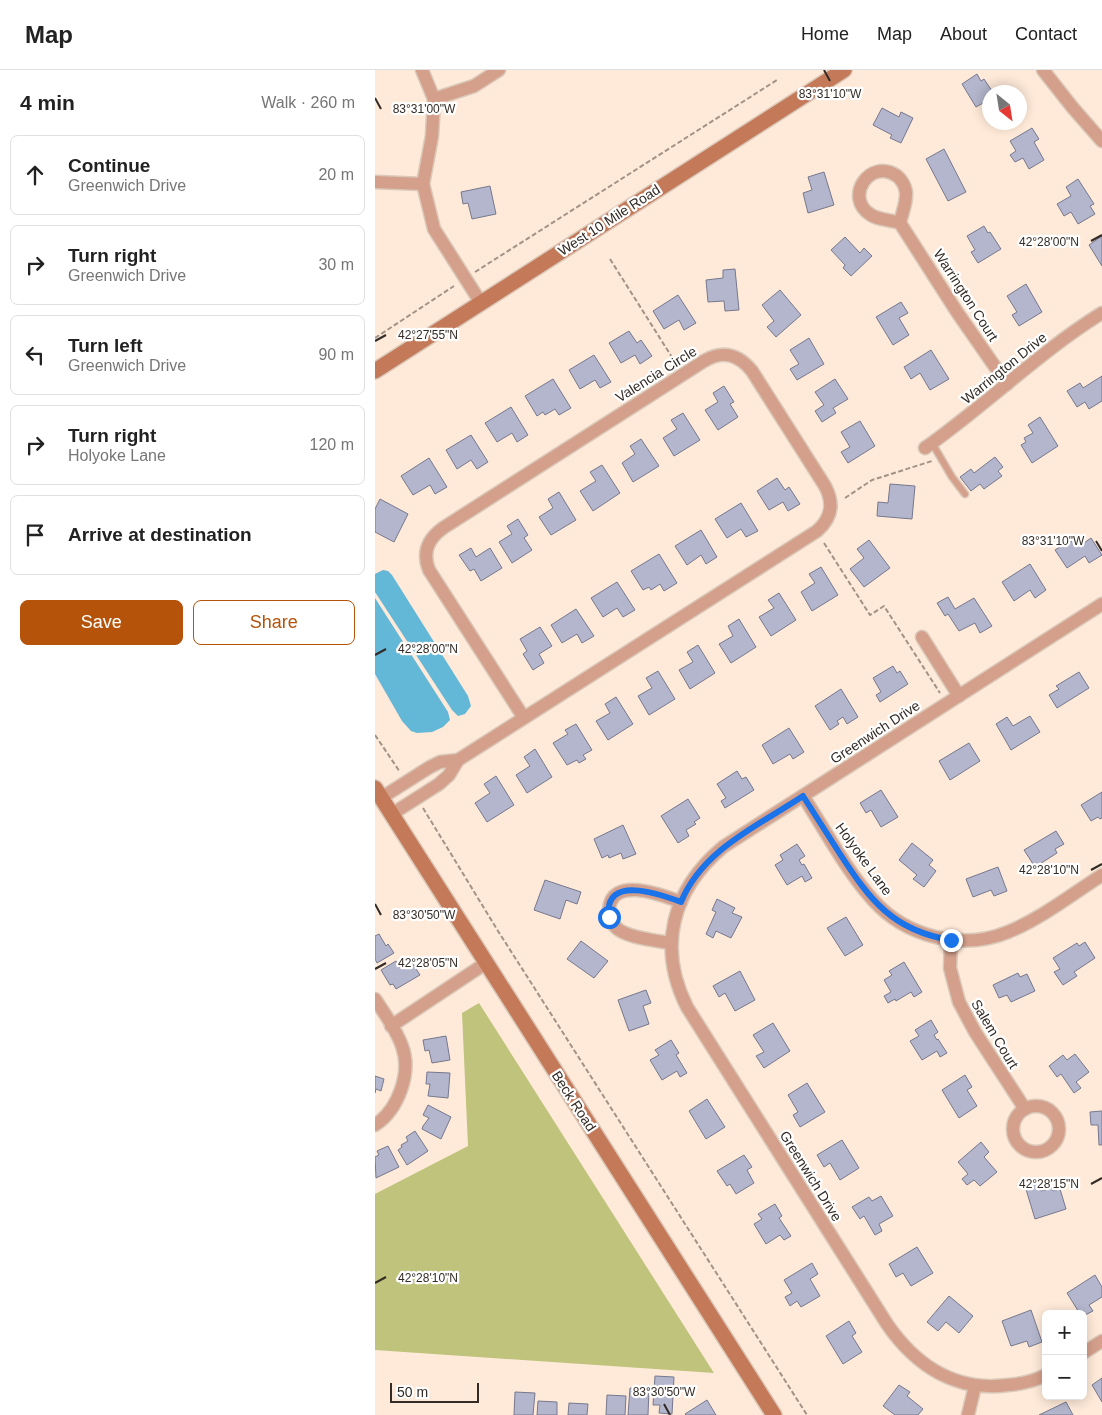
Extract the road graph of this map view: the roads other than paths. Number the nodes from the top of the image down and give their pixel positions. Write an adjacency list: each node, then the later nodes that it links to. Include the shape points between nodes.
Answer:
1 (422, 70): 5 (street)
2 (499, 70): 5 (street, via 475,86)
3 (844, 70): 10 (main road, West 10 Mile Road)
4 (1043, 70): 6 (street)
5 (434, 99): 8 (street, via 432,136)
6 (1102, 141)
7 (375, 182): 8 (street)
8 (423, 184): 10 (street, via 434,229)
9 (901, 222): 9 (street, via 878,218 864,208 859,192 863,181 871,174 889,172 904,184 906,192); 13 (street, Warrington Court)
10 (481, 303): 12 (main road, West 10 Mile Road)
11 (1102, 313): 13 (street, Warrington Drive)
12 (375, 371)
13 (1007, 384): 14 (street, Warrington Drive)
14 (928, 446): 15 (lane)
15 (965, 494)
16 (1102, 604): 18 (street, Greenwich Drive)
17 (922, 637): 18 (street)
18 (959, 696): 22 (street, Greenwich Drive)
19 (523, 718): 19 (street, Valencia Circle, via 817,531 826,521 831,504 829,493 752,371 741,359 722,354 710,357 451,522 431,539 426,551 429,570); 20 (street, Valencia Circle)
20 (458, 760): 21 (street, Valencia Circle, via 441,762); 23 (street, Valencia Circle, via 449,775)
21 (378, 793): 23 (main road, Beck Road)
22 (803, 796): 25 (street, Greenwich Drive, via 710,858 687,887); 26 (street, Holyoke Lane, via 873,901 908,927)
23 (391, 814): 28 (main road, Beck Road)
24 (1102, 875): 26 (street, Holyoke Lane, via 1030,922 1007,933 992,938)
25 (681, 902): 27 (street, Greenwich Drive); 27 (street, via 635,889 619,893 610,904 609,917 618,929 630,935)
26 (951, 940): 31 (street, Salem Court, via 950,968 959,1002)
27 (671, 943): 36 (street, Greenwich Drive, via 675,979 687,1007 896,1337 936,1372)
28 (486, 963): 30 (street); 37 (main road, Beck Road)
29 (375, 999): 30 (street)
30 (391, 1026): 32 (street, via 403,1049 405,1070 401,1092 389,1115)
31 (1025, 1109)
32 (375, 1125)
33 (1102, 1341): 34 (street)
34 (1087, 1350)
35 (1042, 1376): 36 (street, Greenwich Drive, via 1022,1384)
36 (975, 1386): 38 (street)
37 (774, 1415)
38 (968, 1415)

